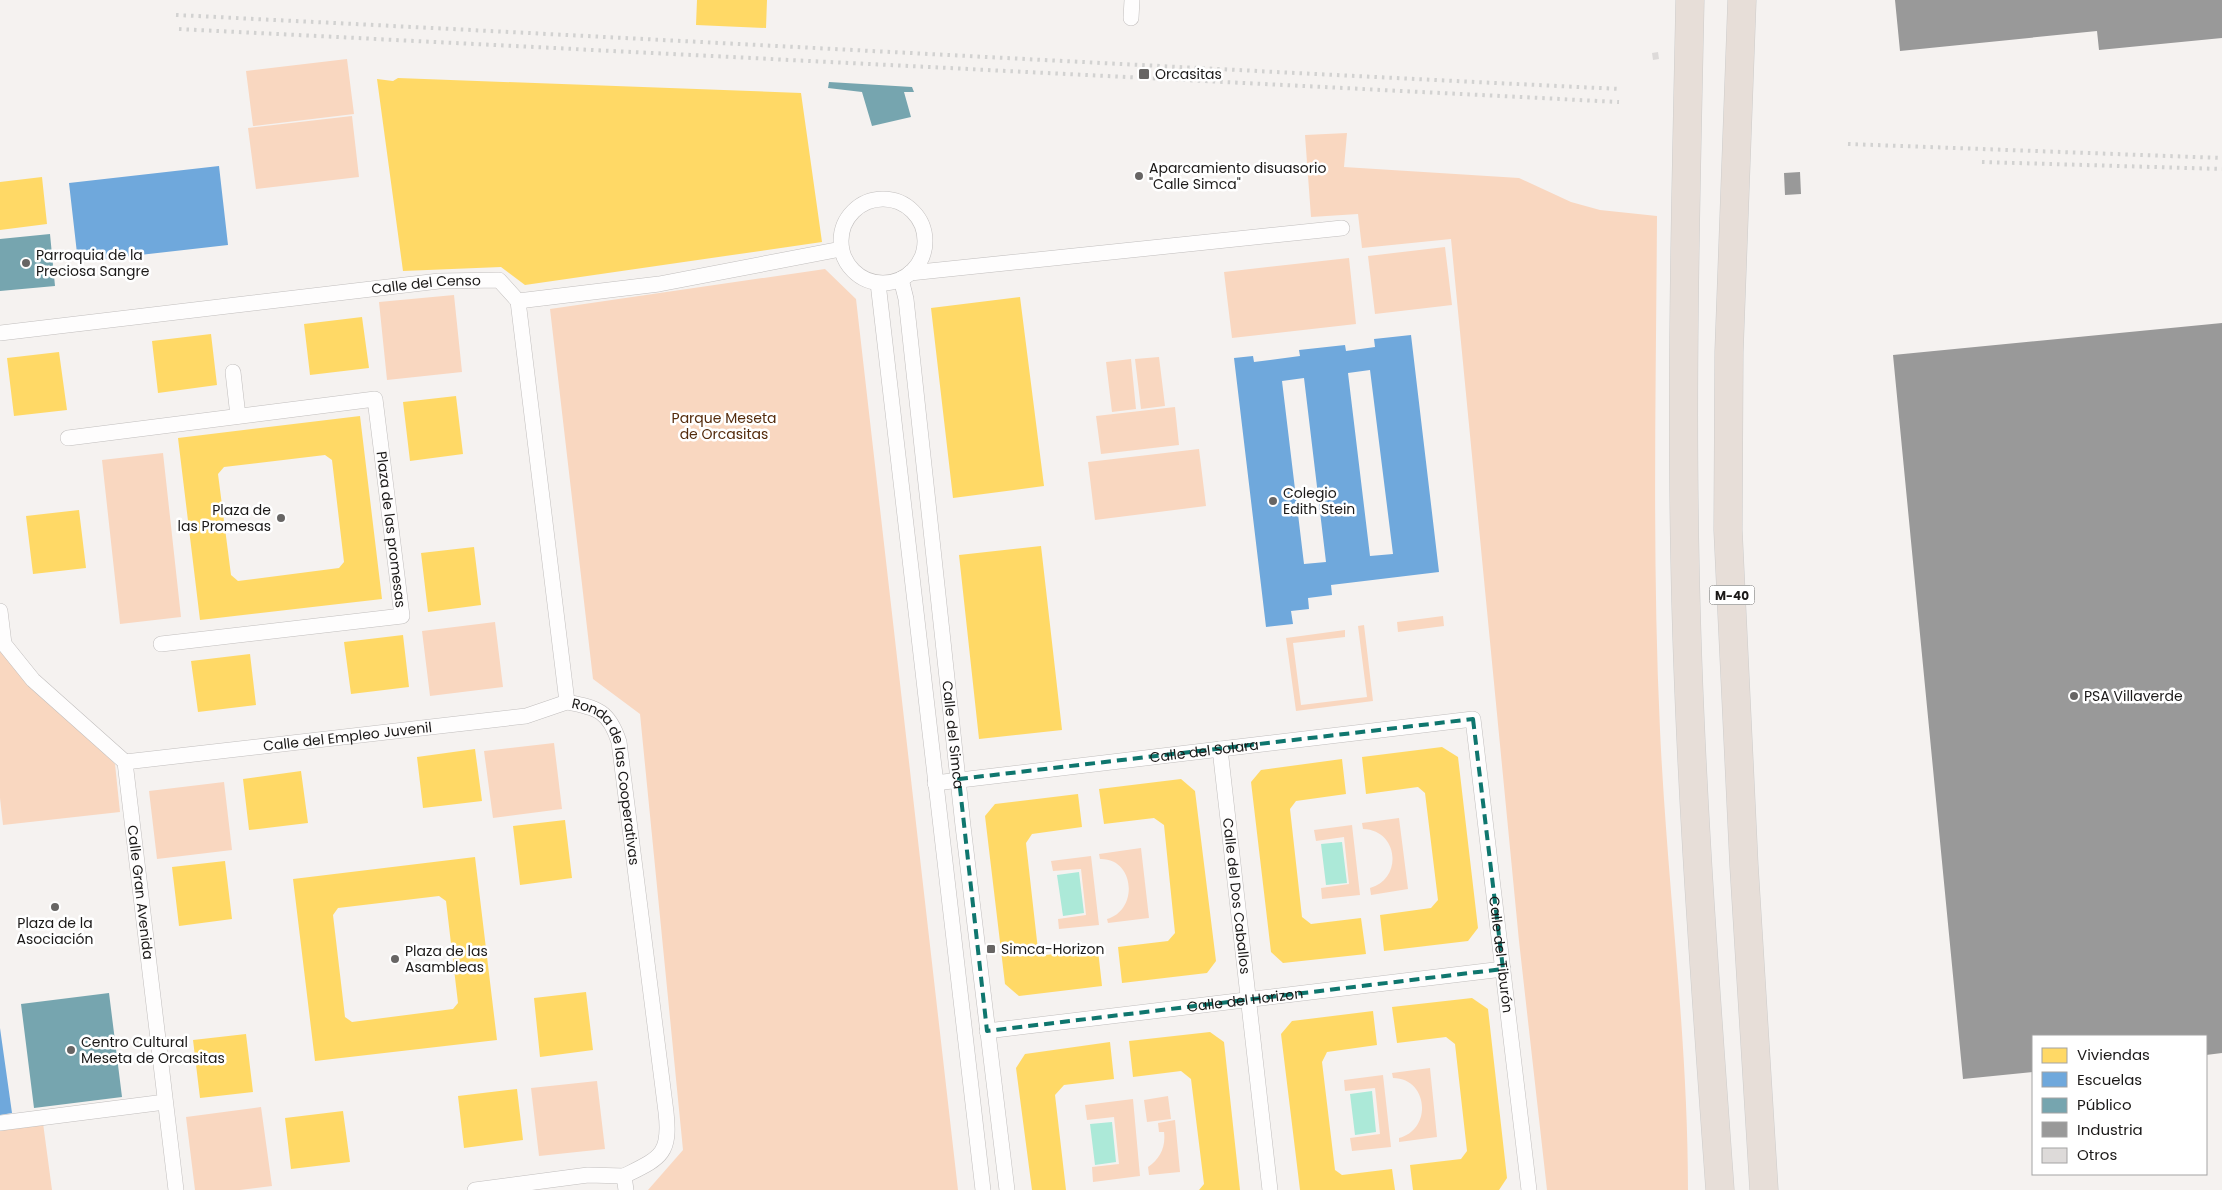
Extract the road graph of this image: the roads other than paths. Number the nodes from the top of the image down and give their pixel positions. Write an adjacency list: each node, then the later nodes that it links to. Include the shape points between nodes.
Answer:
1 (1132, 0): 4 (street)
2 (1690, 0): 35 (highway, via 1684,245 1685,564 1700,899)
3 (1742, 0): 36 (highway, M-40, via 1729,352 1728,530)
4 (1131, 18)
5 (1342, 228): 7 (street)
6 (841, 249): 7 (street, via 841,234 846,220 856,208 869,201 884,199 900,203 914,214 923,229 925,241 918,264); 8 (street, via 848,265 861,277); 9 (street, via 659,284)
7 (906, 276): 8 (street, via 890,283); 21 (street, Calle del Simca)
8 (878, 283): 22 (street, Calle del Simca)
9 (518, 301): 10 (street, Calle del Censo, via 499,280 439,281); 17 (street, Ronda de las Cooperativas)
10 (0, 333)
11 (233, 372): 12 (street)
12 (238, 416): 13 (street, Plaza de las promesas); 16 (street, Plaza de las promesas, via 375,399 402,616)
13 (68, 438)
14 (0, 611): 15 (street)
15 (2, 643): 20 (street, via 33,680)
16 (161, 644)
17 (567, 702): 20 (street, Calle del Empleo Juvenil, via 526,716); 28 (street, Ronda de las Cooperativas, via 592,707 602,714 613,724 619,742 669,1135 662,1153)
18 (1473, 719): 19 (street, Calle del Solara); 23 (street, Calle del Tiburón)
19 (1220, 749): 21 (street, Calle del Solara); 24 (street, Calle del Dos Caballos)
20 (125, 762): 26 (street, Calle Gran Avenida)
21 (959, 779): 22 (street, Calle del Solara); 25 (street, Calle del Simca)
22 (935, 782): 31 (street, Calle del Simca)
23 (1503, 969): 24 (street, Calle del Horizon); 34 (street, Calle del Tiburón)
24 (1247, 1000): 25 (street, Calle del Horizon); 33 (street, Calle del Dos Caballos)
25 (987, 1031): 32 (street, Calle del Simca)
26 (165, 1102): 27 (street); 29 (street, Calle Gran Avenida)
27 (0, 1123)
28 (625, 1183): 30 (street, via 588,1175)
29 (176, 1190)
30 (475, 1190)
31 (983, 1190)
32 (1007, 1190)
33 (1270, 1190)
34 (1529, 1190)
35 (1720, 1190)
36 (1764, 1190)

